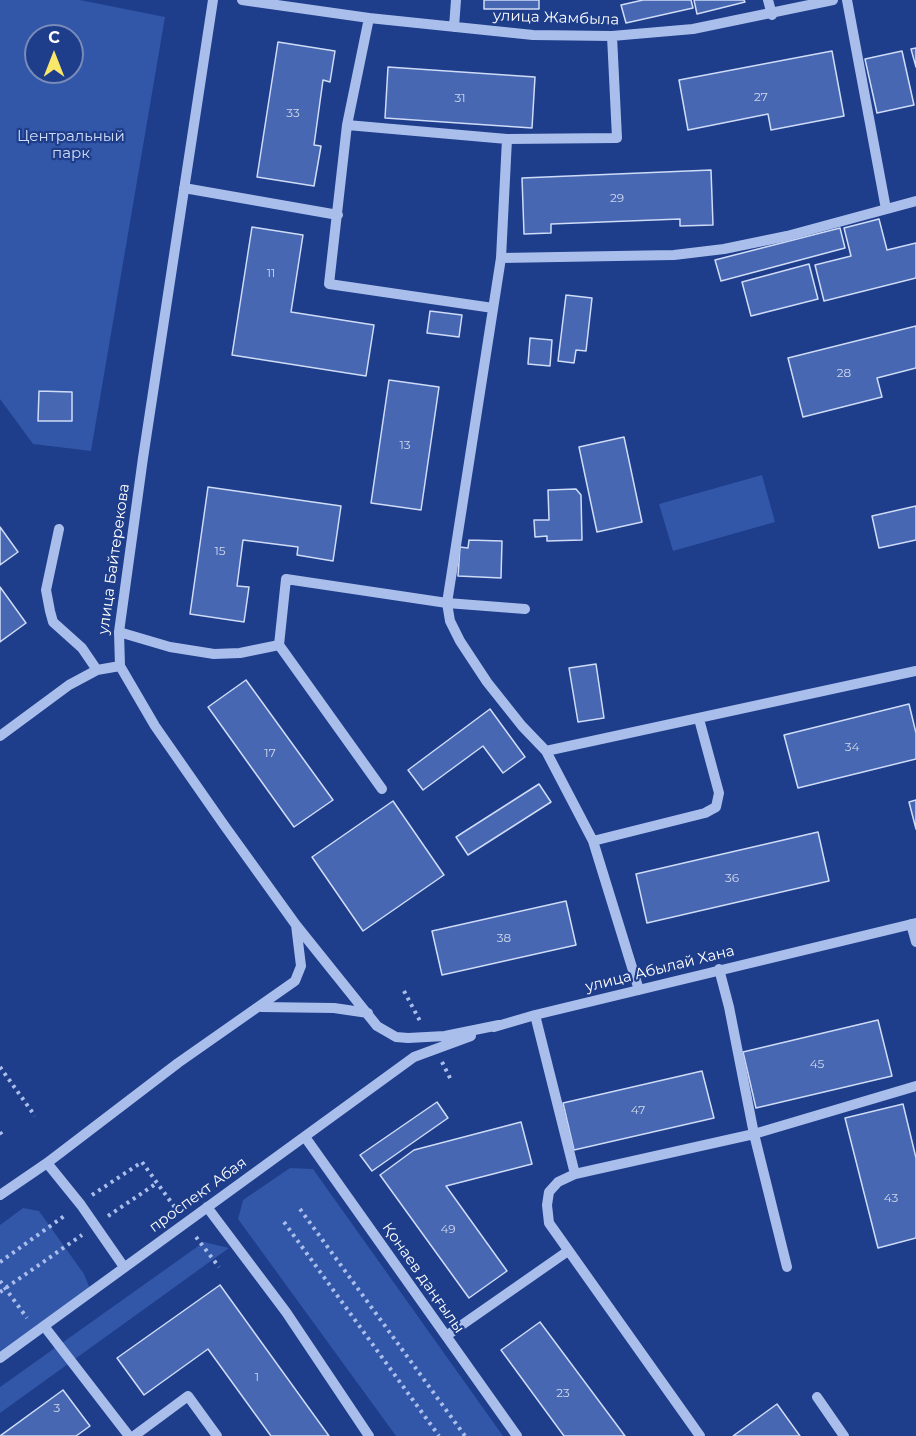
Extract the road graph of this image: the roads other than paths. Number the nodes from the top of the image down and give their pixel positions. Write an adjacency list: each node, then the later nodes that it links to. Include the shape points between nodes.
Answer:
1 (213, 0): 13 (street, улица Байтерекова)
2 (242, 0): 8 (street, улица Жамбыла)
3 (456, 0): 9 (street)
4 (768, 0): 7 (street)
5 (833, 0): 7 (street, улица Жамбыла)
6 (847, 0): 15 (street)
7 (772, 15): 10 (street, улица Жамбыла, via 693,29)
8 (369, 18): 9 (street, улица Жамбыла); 11 (street)
9 (454, 27): 10 (street, улица Жамбыла, via 532,35)
10 (612, 36): 12 (street, via 617,138)
11 (347, 124): 12 (street); 16 (street)
12 (507, 139): 17 (street)
13 (184, 188): 16 (street); 22 (street, улица Байтерекова)
14 (916, 201): 15 (street)
15 (886, 209): 17 (street, via 787,237 724,249 674,255)
16 (338, 215): 18 (street, via 329,284)
17 (501, 258): 18 (street)
18 (493, 308): 20 (street)
19 (59, 530): 25 (street, via 46,590 50,611 53,622 82,648)
20 (447, 603): 21 (street); 23 (street, via 286,579); 29 (street, via 450,621 487,682)
21 (525, 609)
22 (119, 632): 23 (street, via 170,647 214,654); 24 (street, улица Байтерекова)
23 (279, 645): 30 (street)
24 (120, 666): 25 (street); 33 (street, улица Байтерекова, via 155,726)
25 (97, 670): 28 (street, via 69,685)
26 (916, 671): 27 (street)
27 (699, 719): 29 (street); 31 (street, via 719,793 716,807)
28 (0, 736)
29 (546, 751): 31 (street)
30 (382, 789)
31 (593, 841): 36 (street)
32 (914, 923): 34 (street); 35 (street, улица Абылай Хана)
33 (296, 925): 37 (street, via 301,959 299,977); 38 (street, улица Байтерекова)
34 (916, 942)
35 (719, 969): 36 (street, улица Абылай Хана); 43 (street)
36 (639, 990): 39 (street, улица Абылай Хана)
37 (261, 1007): 38 (street, via 334,1008); 45 (street, via 178,1063)
38 (368, 1014): 40 (street, улица Байтерекова, via 377,1026 396,1037 445,1036)
39 (535, 1015): 40 (street, улица Абылай Хана); 46 (street)
40 (499, 1025): 41 (street, улица Абылай Хана)
41 (414, 1057): 44 (street, проспект Абая)
42 (916, 1086): 43 (street)
43 (754, 1134): 46 (street); 50 (street)
44 (304, 1137): 48 (street, проспект Абая); 53 (street, Қонаев даңғылы)
45 (47, 1163): 47 (street); 51 (street)
46 (575, 1174): 49 (street, via 558,1182 549,1192 547,1205 549,1223)
47 (0, 1195)
48 (207, 1207): 51 (street, проспект Абая); 59 (street, via 286,1312)
49 (568, 1251): 53 (street); 61 (street)
50 (787, 1267)
51 (124, 1268): 52 (street, проспект Абая)
52 (40, 1329): 54 (street, проспект Абая); 56 (street)
53 (446, 1336): 60 (street, Қонаев даңғылы)
54 (0, 1358)
55 (817, 1397): 62 (street)
56 (129, 1436)
57 (134, 1436): 58 (street, via 188,1396)
58 (217, 1436)
59 (369, 1436)
60 (516, 1436)
61 (700, 1436)
62 (844, 1436)

